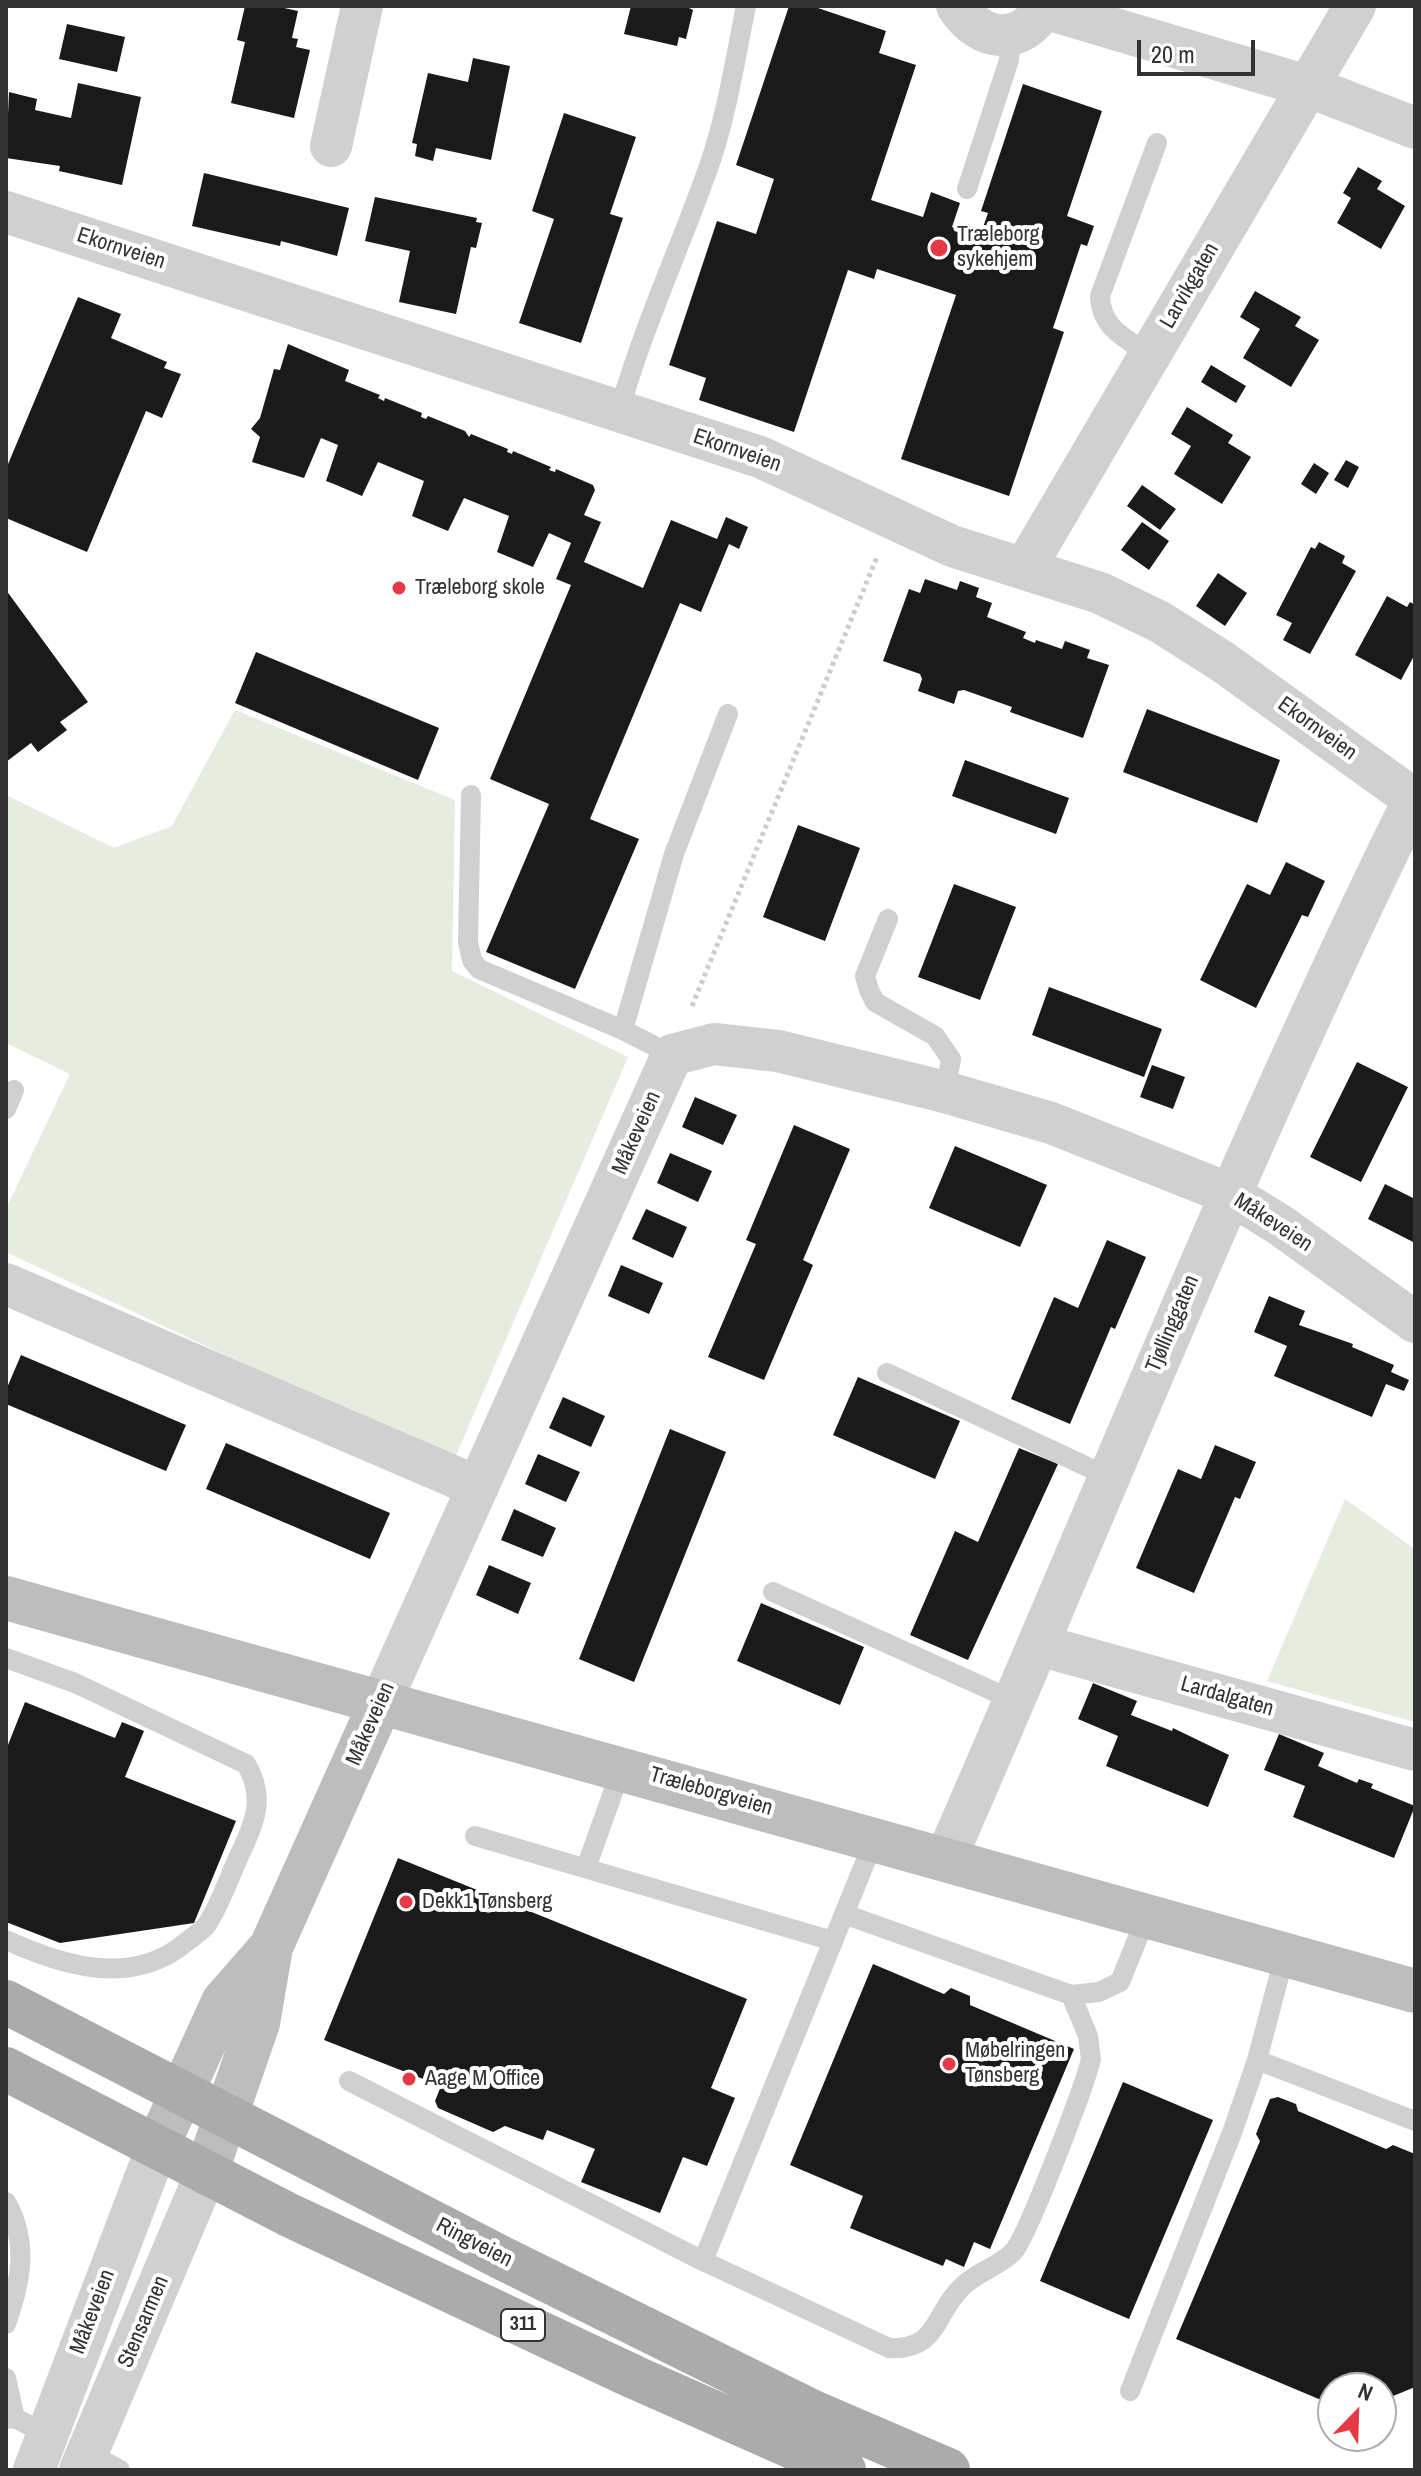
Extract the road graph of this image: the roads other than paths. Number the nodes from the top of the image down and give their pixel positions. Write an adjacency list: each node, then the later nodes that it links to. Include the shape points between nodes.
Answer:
1 (362, 6): 10 (street)
2 (746, 6): 14 (lane, via 709,167)
3 (957, 6): 6 (street, via 969,23 988,34)
4 (1355, 6): 7 (street, Larvikgaten)
5 (1045, 7): 6 (street, via 1031,26); 7 (street)
6 (1011, 35): 11 (lane, via 1009,60)
7 (1307, 86): 8 (street); 13 (street, Larvikgaten)
8 (1415, 128)
9 (1157, 143): 13 (lane, via 1100,296 1101,313 1112,329)
10 (331, 146)
11 (967, 189)
12 (6, 212): 14 (street, Ekornveien)
13 (1150, 355): 15 (street, Larvikgaten)
14 (619, 412): 15 (street, Ekornveien, via 760,457 952,546)
15 (1026, 566): 18 (street, Ekornveien, via 1160,622)
16 (728, 714): 20 (lane, via 674,854)
17 (471, 795): 20 (lane, via 472,960 479,969)
18 (1415, 799): 23 (street, Tjøllinggaten)
19 (888, 919): 22 (lane, via 865,976 869,990 875,1002 935,1036 951,1059)
20 (623, 1030): 21 (lane)
21 (672, 1055): 22 (street, Måkeveien, via 714,1044 778,1051); 28 (street, Måkeveien)
22 (945, 1092): 23 (street, Måkeveien, via 1051,1123)
23 (1230, 1194): 25 (street, Måkeveien); 27 (street, Tjøllinggaten)
24 (9, 1293): 28 (street)
25 (1415, 1322)
26 (887, 1373): 27 (lane)
27 (1109, 1477): 31 (street, Tjøllinggaten)
28 (478, 1487): 34 (street, Måkeveien)
29 (773, 1592): 33 (lane)
30 (6, 1598): 34 (street, Træleborgveien)
31 (1039, 1645): 33 (street, Tjøllinggaten); 35 (street, Lardalgaten)
32 (6, 1658): 43 (lane, via 75,1683 246,1764 259,1801 252,1829 207,1925 167,1958 94,1970)
33 (1015, 1701): 39 (street, Tjøllinggaten)
34 (380, 1704): 36 (street, Træleborgveien); 45 (street, Måkeveien)
35 (1415, 1750)
36 (622, 1767): 38 (street, Træleborgveien); 40 (lane)
37 (475, 1836): 40 (lane)
38 (875, 1838): 39 (street, Træleborgveien); 41 (lane)
39 (946, 1858): 42 (street, Træleborgveien)
40 (586, 1868): 44 (lane)
41 (844, 1914): 44 (lane); 48 (lane)
42 (1147, 1915): 46 (street, Træleborgveien); 48 (lane, via 1120,1982 1099,1992)
43 (6, 1940)
44 (833, 1941): 59 (lane)
45 (271, 1947): 53 (street, Måkeveien, via 223,2002); 54 (street, Måkeveien, via 258,2023)
46 (1285, 1954): 47 (street, Træleborgveien); 50 (lane)
47 (1415, 1991)
48 (1071, 1995): 59 (lane, via 1091,2059 1016,2249 964,2284 921,2343 889,2348)
49 (6, 2002): 53 (main road, Ringveien / 311)
50 (1257, 2060): 55 (lane); 62 (lane)
51 (6, 2069): 56 (main road, 311)
52 (349, 2081): 59 (lane)
53 (182, 2092): 54 (main road, Ringveien / 311); 56 (street, Måkeveien)
54 (227, 2116): 57 (street, Måkeveien); 66 (main road, Ringveien / 311, via 813,2412)
55 (1415, 2121)
56 (157, 2147): 57 (main road, 311); 63 (street, Måkeveien)
57 (206, 2173): 64 (street, Stensarmen); 65 (main road, 311, via 634,2377)
58 (6, 2202): 60 (lane, via 21,2242 21,2267)
59 (703, 2261)
60 (6, 2324)
61 (6, 2378): 63 (lane)
62 (1130, 2391)
63 (25, 2435): 64 (lane)
64 (96, 2464)
65 (844, 2470)
66 (948, 2470)

